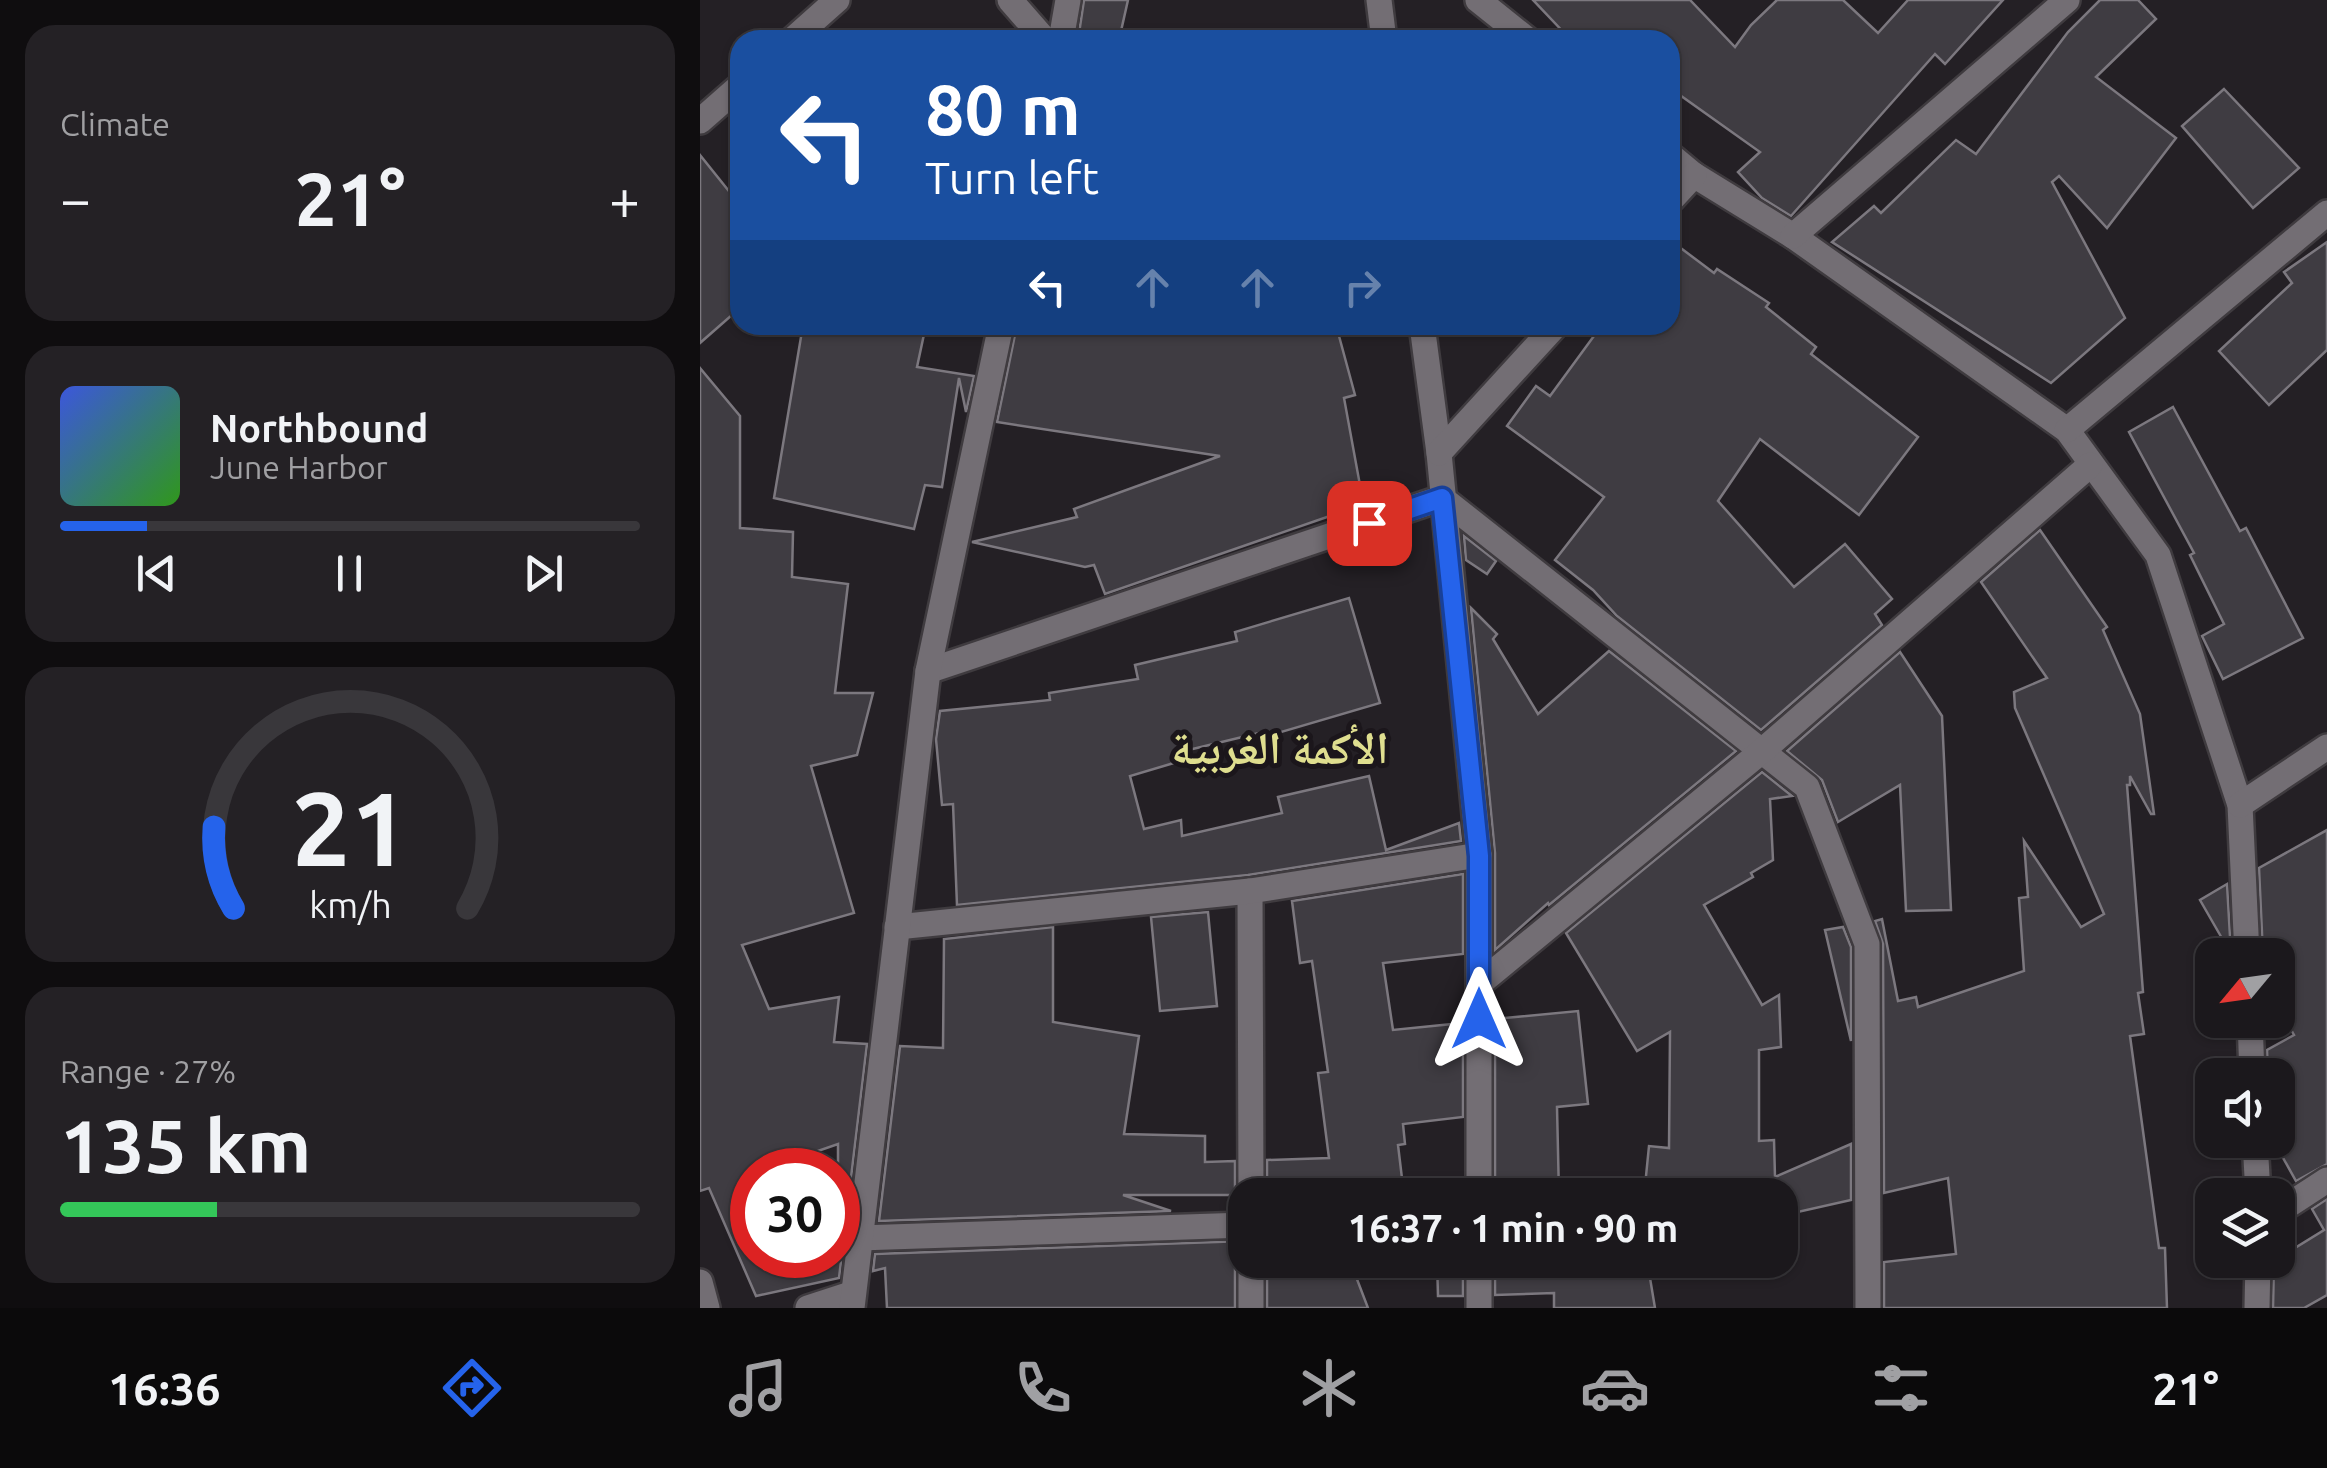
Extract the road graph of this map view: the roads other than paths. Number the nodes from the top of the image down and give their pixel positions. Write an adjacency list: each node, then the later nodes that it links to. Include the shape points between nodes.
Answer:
1 (837, 0): 7 (street)
2 (1010, 0): 8 (street)
3 (1068, 0): 9 (street)
4 (1378, 0): 10 (street)
5 (1478, 0): 11 (street)
6 (2067, 0): 18 (street)
7 (803, 30)
8 (1036, 30)
9 (1063, 30)
10 (1382, 30)
11 (1516, 30)
12 (730, 95): 13 (street)
13 (700, 121)
14 (1680, 163): 15 (street)
15 (1694, 175): 16 (street); 18 (street)
16 (1680, 190)
17 (2327, 213): 22 (street)
18 (1793, 236): 22 (street)
19 (999, 335): 26 (street)
20 (1423, 335): 23 (street)
21 (1547, 335): 23 (street)
22 (2067, 430): 24 (street)
23 (1438, 453): 25 (street)
24 (2090, 465): 28 (street); 29 (street, via 2158,556)
25 (1442, 498): 26 (street); 28 (street); 30 (street)
26 (928, 671): 32 (street)
27 (2327, 747): 29 (street)
28 (1762, 751): 34 (street); 51 (street, via 1807,787 1867,944)
29 (2240, 805): 33 (street)
30 (1479, 856): 31 (street); 34 (street)
31 (1250, 891): 32 (street); 35 (street)
32 (896, 926): 39 (street)
33 (2246, 938)
34 (1479, 984): 36 (street)
35 (1250, 1178)
36 (1479, 1178)
37 (2327, 1180): 38 (street)
38 (2295, 1201)
39 (860, 1222)
40 (1228, 1226): 41 (street)
41 (860, 1238)
42 (1251, 1278): 49 (street)
43 (1479, 1278): 50 (street)
44 (2258, 1278): 52 (street)
45 (700, 1282): 47 (street)
46 (852, 1301): 48 (street)
47 (707, 1308)
48 (808, 1308)
49 (1251, 1308)
50 (1479, 1308)
51 (1868, 1308)
52 (2257, 1308)

